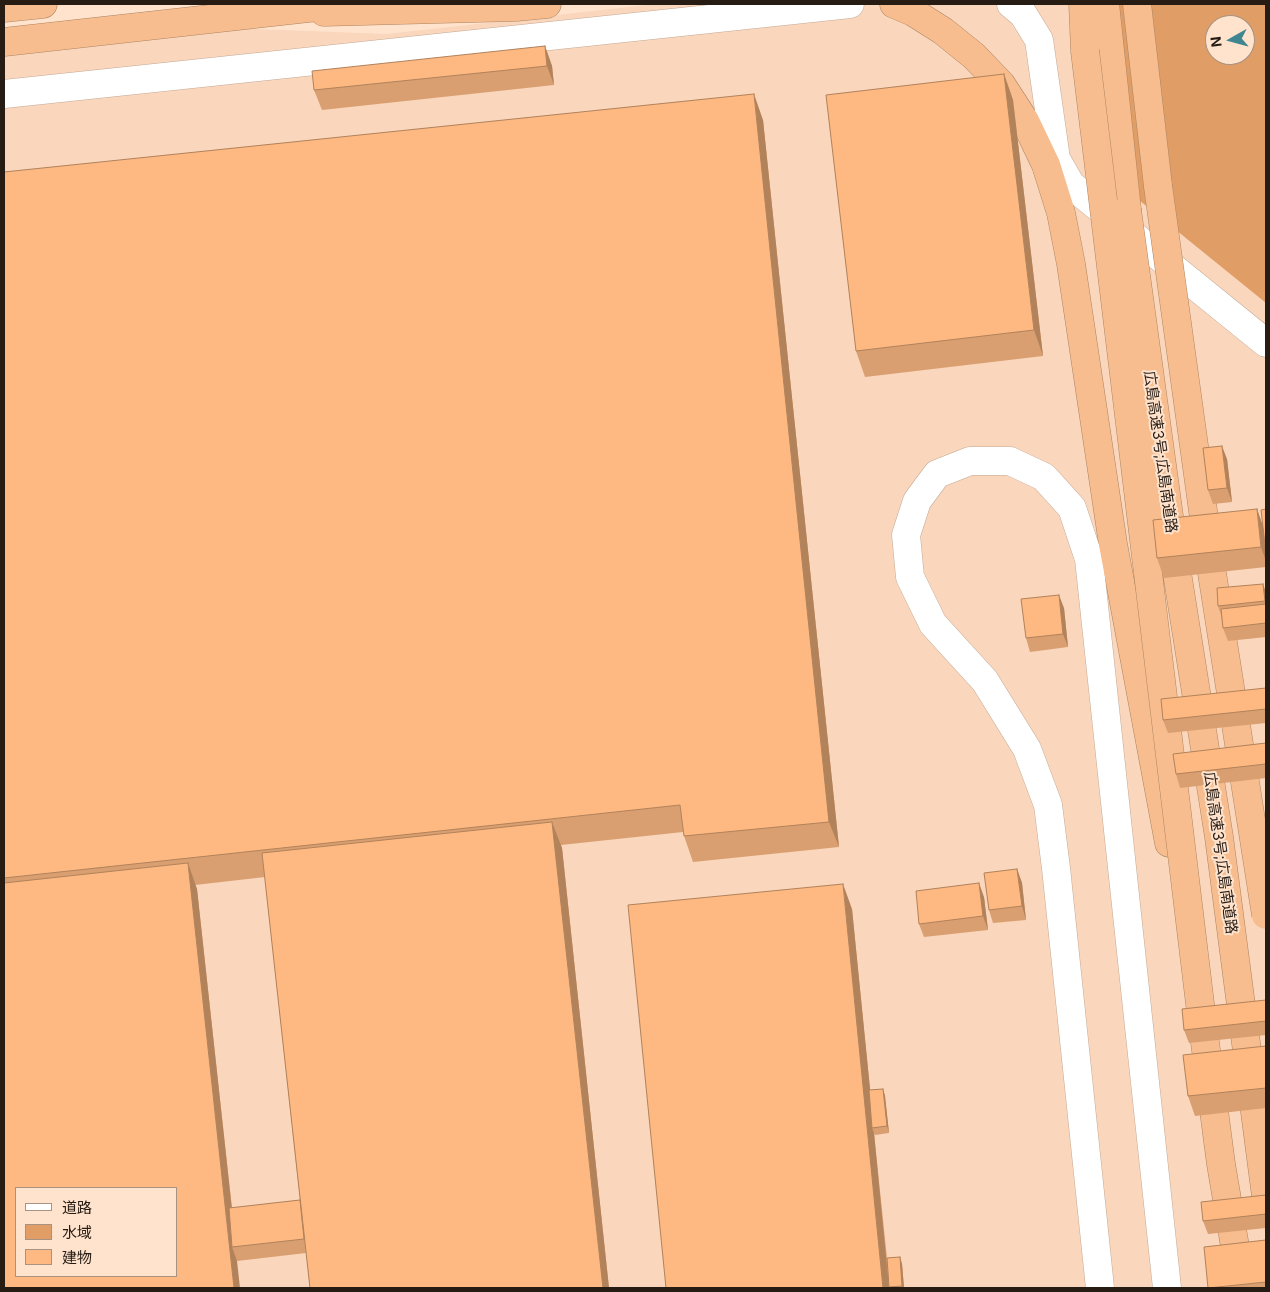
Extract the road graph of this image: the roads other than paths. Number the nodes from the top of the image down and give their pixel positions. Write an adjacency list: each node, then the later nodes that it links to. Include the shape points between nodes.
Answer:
1 (43, 4): 10 (highway)
2 (344, 4): 11 (highway)
3 (547, 4): 11 (highway)
4 (850, 4): 13 (lane)
5 (894, 4): 16 (highway, bridge, via 943,31 1001,84 1025,121 1046,165 1061,213 1113,544)
6 (1011, 4): 14 (lane, via 1024,14 1039,40 1056,159 1071,185)
7 (1083, 4): 16 (highway, bridge, via 1085,51)
8 (1105, 4): 17 (highway, 広島高速3号;広島南道路, bridge, via 1127,210 1156,426 1219,837)
9 (1137, 4): 15 (highway, bridge, via 1182,372)
10 (4, 8)
11 (229, 16): 12 (highway)
12 (4, 42)
13 (4, 94)
14 (1266, 343)
15 (1266, 915)
16 (1201, 1012): 20 (highway, bridge, via 1221,1164)
17 (1266, 1196)
18 (1100, 1288): 19 (lane, via 1048,805 1027,749 985,681 933,624 910,577 906,535 917,501 937,474 970,461 1010,462 1044,477 1072,508 1089,559)
19 (1167, 1288)
20 (1242, 1288)

